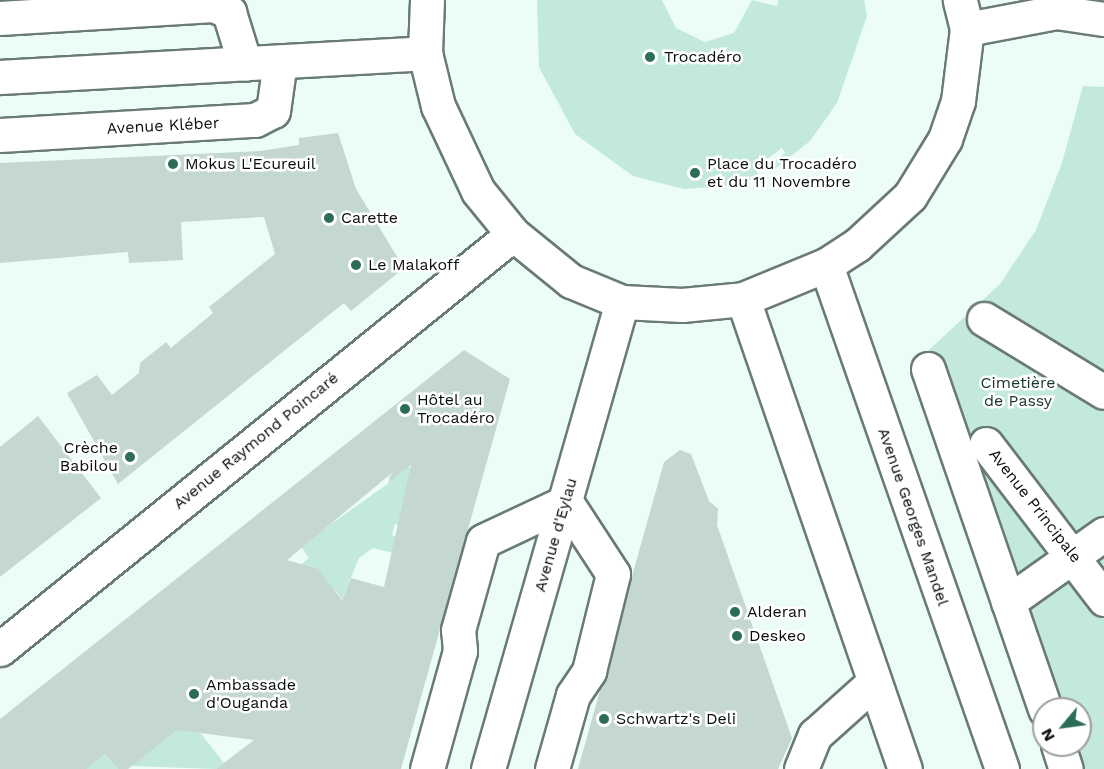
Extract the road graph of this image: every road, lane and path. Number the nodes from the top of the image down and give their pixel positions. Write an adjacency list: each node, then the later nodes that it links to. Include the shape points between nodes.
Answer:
1 (428, 0): 5 (main road)
2 (964, 14): 4 (main road, via 1056,12); 11 (main road, via 957,101 930,168 885,222)
3 (0, 18): 7 (main road, via 214,5 229,12)
4 (1104, 19)
5 (425, 53): 6 (main road); 10 (main road, via 458,155 478,191)
6 (280, 61): 7 (main road); 9 (main road, Avenue Kléber, via 273,111 255,120)
7 (245, 64): 8 (main road)
8 (0, 77)
9 (0, 135)
10 (513, 234): 13 (main road, via 571,280); 26 (main road, Avenue Raymond Poincaré)
11 (826, 265): 12 (main road); 35 (main road, Avenue Georges Mandel)
12 (743, 298): 13 (main road, via 682,305); 28 (main road)
13 (622, 302): 18 (main road, Avenue d'Eylau)
14 (984, 319): 16 (main road)
15 (928, 369): 24 (main road)
16 (1104, 392)
17 (986, 444): 21 (main road, Avenue Principale)
18 (566, 502): 19 (main road); 22 (main road); 31 (main road, Avenue d'Eylau)
19 (505, 529): 25 (main road); 30 (main road, via 483,541 458,630 460,651)
20 (1104, 534): 21 (main road)
21 (1074, 556): 23 (main road, Avenue Principale); 24 (main road)
22 (603, 559): 27 (main road); 32 (main road, via 613,574 589,671 573,695)
23 (1104, 599)
24 (1008, 602): 29 (main road)
25 (476, 630)
26 (0, 649)
27 (574, 661)
28 (874, 682): 33 (main road, via 815,735); 34 (main road)
29 (1041, 697)
30 (427, 769)
31 (488, 769)
32 (552, 769)
33 (801, 769)
34 (905, 769)
35 (1002, 769)

